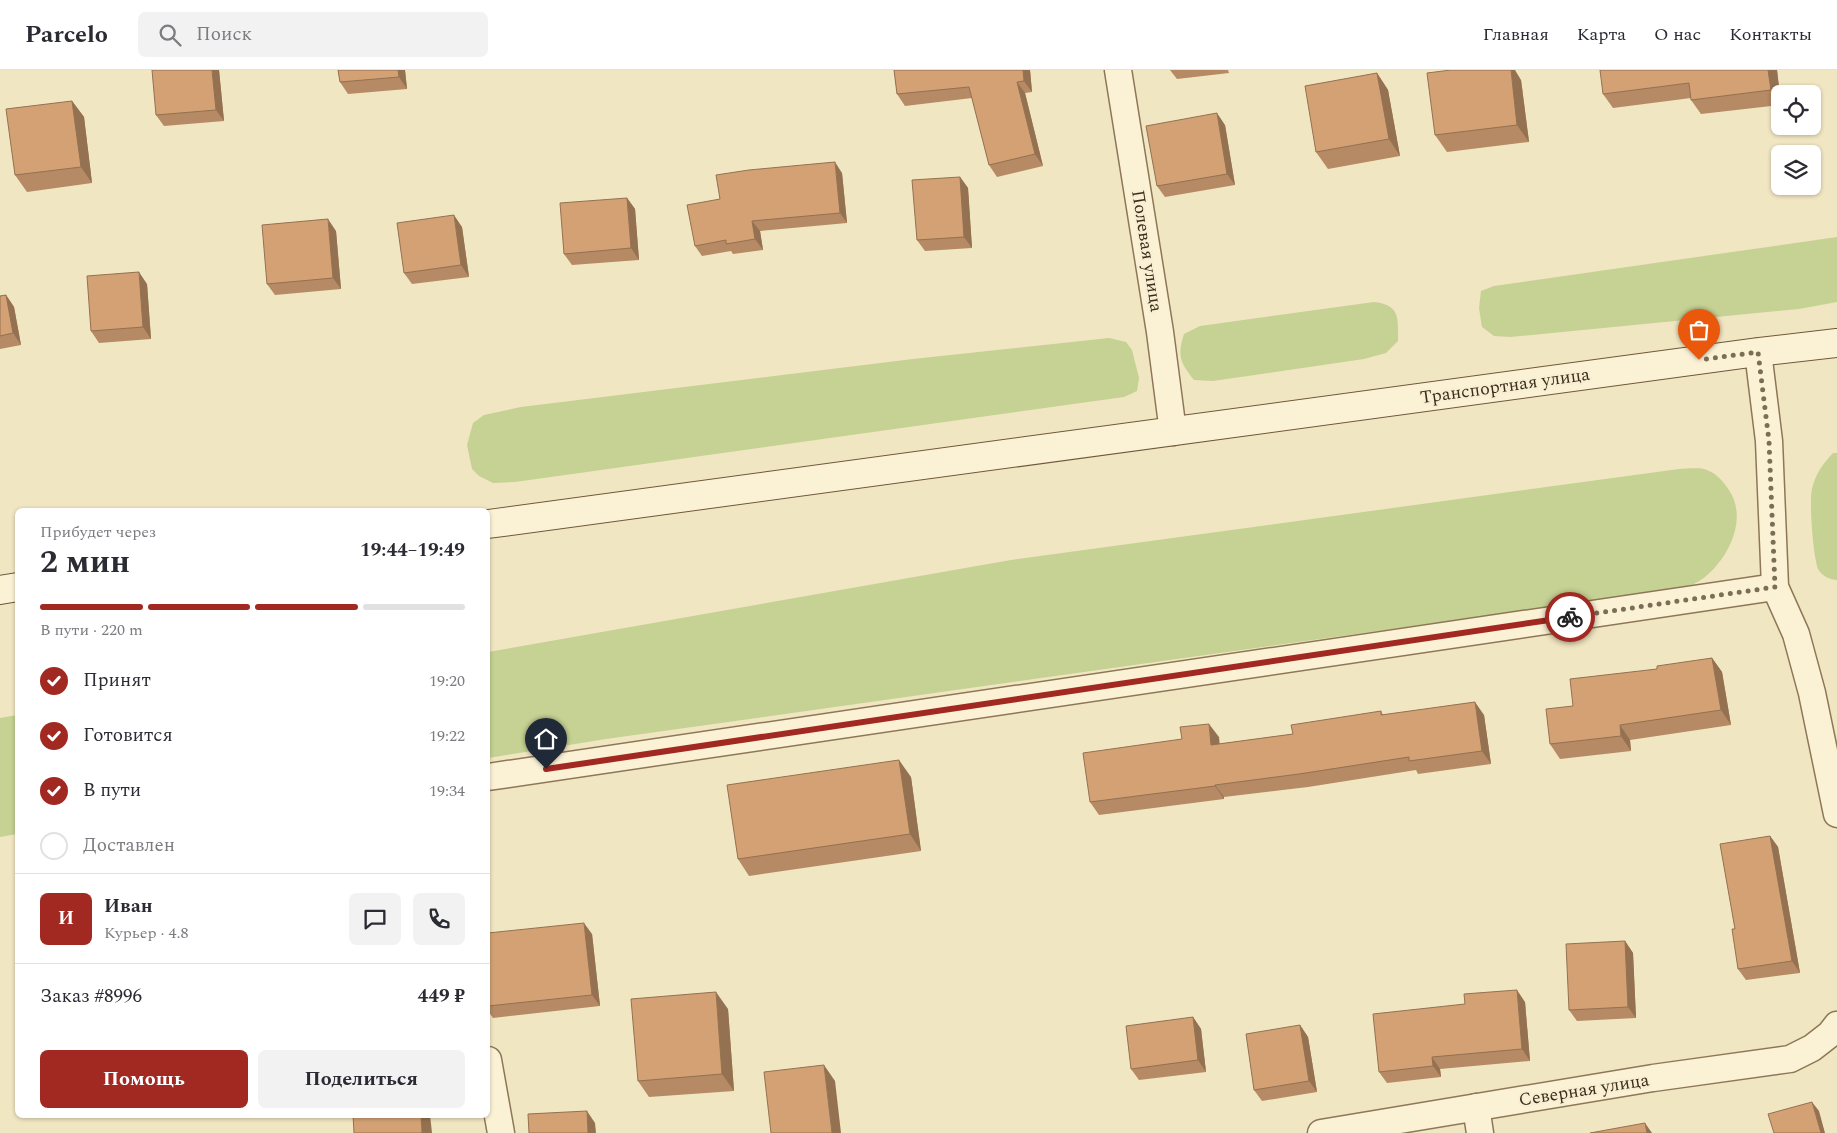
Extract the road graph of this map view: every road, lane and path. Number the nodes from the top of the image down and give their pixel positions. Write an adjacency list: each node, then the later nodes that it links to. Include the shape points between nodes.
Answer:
1 (1118, 70): 4 (street, Полевая улица)
2 (1837, 343): 3 (main road, Транспортная улица)
3 (1758, 352): 4 (main road, Транспортная улица); 6 (street, via 1769,441)
4 (1173, 432): 5 (main road, Транспортная улица)
5 (490, 524)
6 (1775, 587): 9 (street); 10 (street, via 1796,634 1803,659)
7 (15, 588): 8 (main road)
8 (0, 590)
9 (490, 778)
10 (1837, 814)
11 (1837, 1025): 13 (street, Северная улица, via 1812,1048 1790,1059)
12 (490, 1071): 14 (street)
13 (1476, 1107): 15 (street, Северная улица); 16 (street)
14 (501, 1133)
15 (1321, 1133)
16 (1480, 1133)

